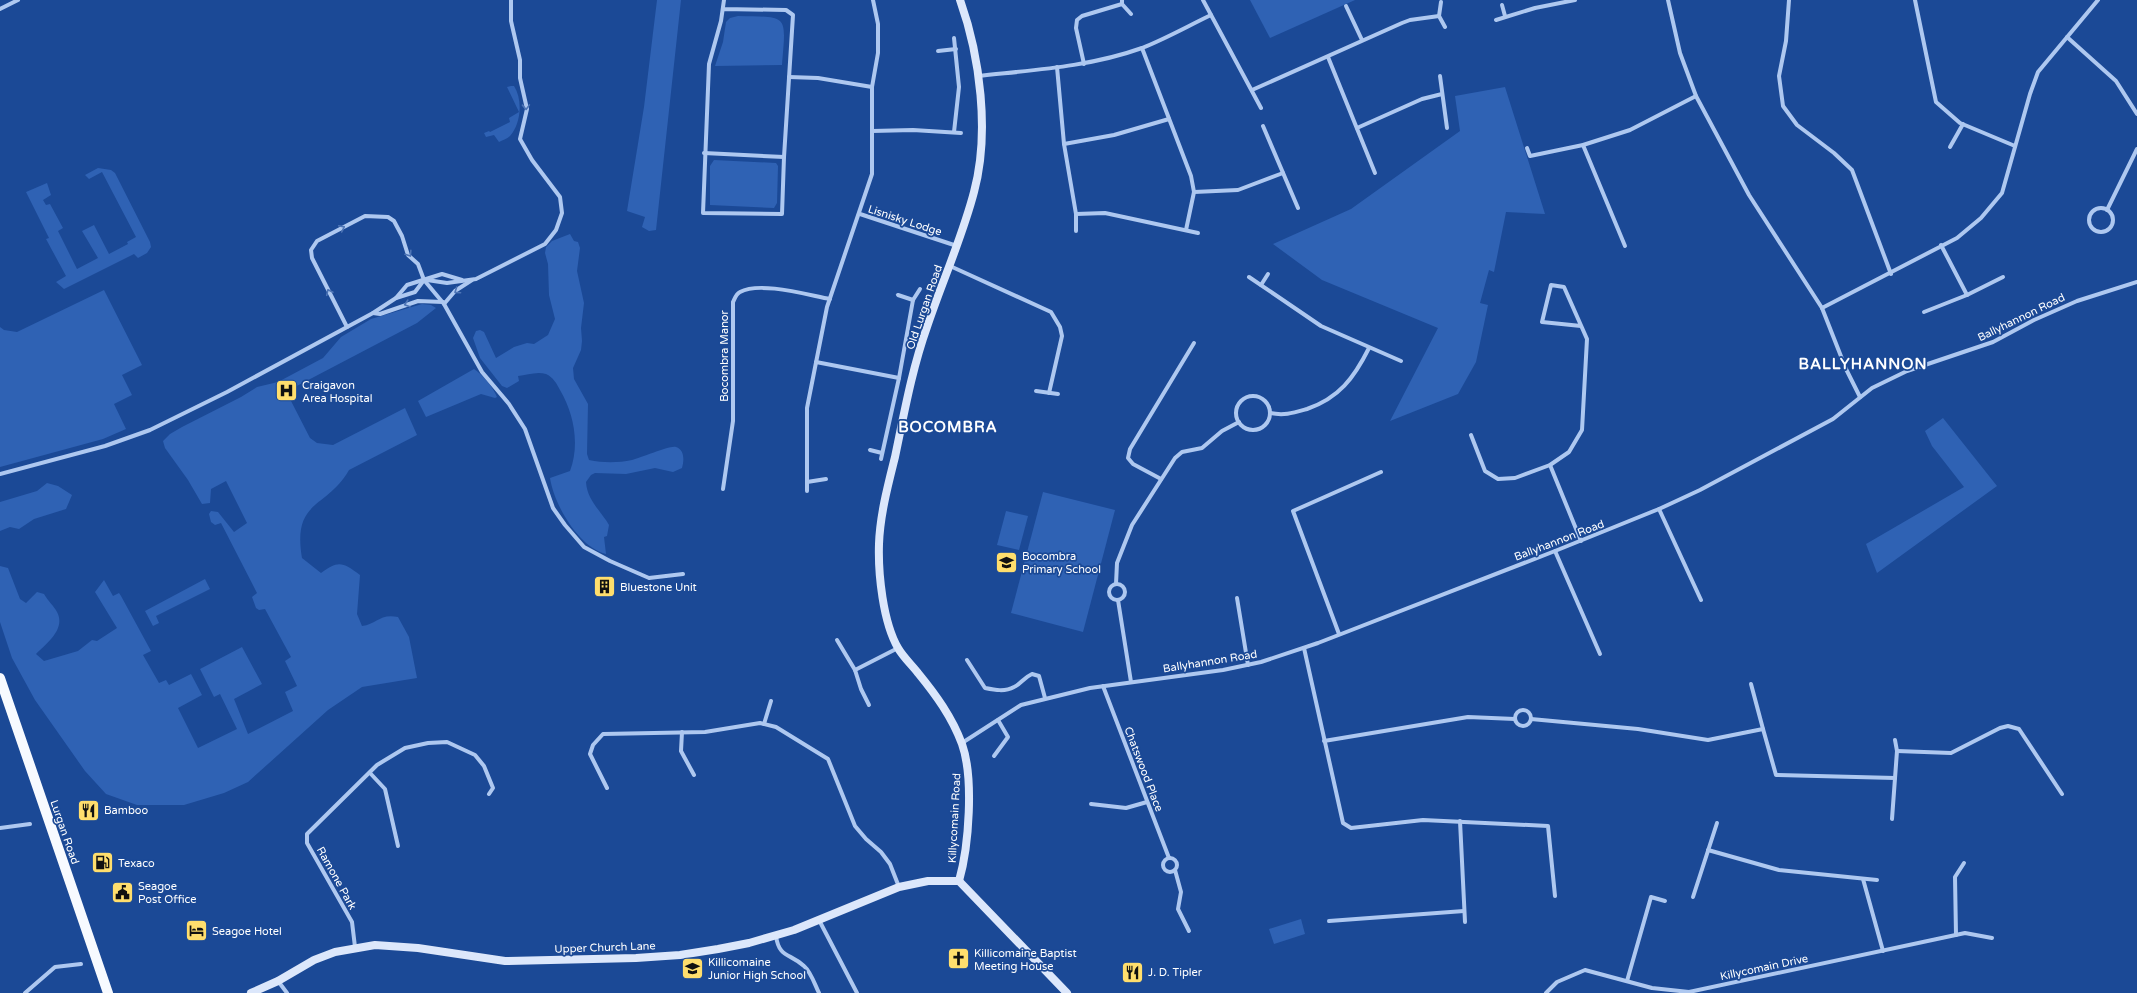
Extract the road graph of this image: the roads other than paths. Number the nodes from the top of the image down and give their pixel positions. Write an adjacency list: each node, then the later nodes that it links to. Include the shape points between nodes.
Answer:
1 (18, 0): 16 (street)
2 (511, 0): 78 (street, one-way to 78, via 510,21 520,60 520,78 527,109 520,139 532,160 560,197 562,213 560,223 545,244)
3 (724, 0): 17 (street)
4 (873, 0): 36 (street, Lisnisky Lodge, via 878,24 878,53)
5 (960, 0): 33 (street, Old Lurgan Road, via 970,29)
6 (1203, 0): 19 (street)
7 (1575, 0): 21 (street)
8 (1668, 0): 39 (street, via 1680,52)
9 (1789, 0): 73 (street, via 1786,41 1779,76 1783,106 1797,125 1852,170)
10 (1915, 0): 43 (street, via 1936,102)
11 (2098, 0): 24 (street)
12 (1122, 2): 18 (street); 31 (street, via 1077,20 1076,28)
13 (1441, 2): 20 (street)
14 (1502, 5): 21 (street)
15 (1346, 6): 26 (street)
16 (0, 9)
17 (723, 9): 35 (street, via 786,10 793,15); 56 (street, via 715,49 709,64)
18 (1131, 14)
19 (1211, 15): 27 (street); 37 (street)
20 (1439, 16): 23 (street); 26 (street, via 1410,20)
21 (1505, 16): 22 (street)
22 (1496, 20)
23 (1445, 27)
24 (2067, 37): 41 (street, via 2116,81); 52 (street, via 2038,72)
25 (954, 38): 28 (street)
26 (1362, 40): 30 (street)
27 (1142, 48): 31 (street); 42 (street)
28 (956, 49): 29 (street); 48 (street, via 959,87)
29 (938, 51)
30 (1328, 58): 37 (street); 45 (street)
31 (1084, 64): 32 (street)
32 (1057, 67): 33 (street); 50 (street)
33 (978, 76): 69 (street, Old Lurgan Road, via 981,144 975,189)
34 (1440, 76): 38 (street)
35 (789, 77): 36 (street, via 818,78); 57 (street)
36 (872, 87): 47 (street, Lisnisky Lodge)
37 (1252, 90): 40 (street)
38 (1442, 94): 45 (street, via 1422,99); 46 (street)
39 (1696, 96): 51 (street, via 1630,130); 88 (street, via 1749,195)
40 (1261, 108)
41 (2137, 114)
42 (1169, 119): 50 (street, via 1114,135); 60 (street, via 1191,176)
43 (1963, 124): 52 (street); 53 (street)
44 (1263, 126): 58 (street)
45 (1357, 128): 59 (street)
46 (1447, 128)
47 (872, 131): 48 (street); 63 (street, Lisnisky Lodge, via 872,174)
48 (954, 132): 49 (street)
49 (961, 133)
50 (1064, 144): 64 (street)
51 (1584, 145): 54 (street, via 1530,156); 70 (street)
52 (2015, 146): 68 (street, via 2002,193 1981,218 1957,238)
53 (1950, 147)
54 (1527, 148)
55 (2137, 149): 62 (street)
56 (704, 153): 57 (street); 57 (street, via 703,213 782,214)
57 (784, 157)
58 (1283, 173): 60 (street, via 1238,190); 61 (street)
59 (1375, 173)
60 (1194, 192): 65 (street)
61 (1298, 208)
62 (2107, 210): 62 (street, via 2113,220 2110,228 2104,232 2096,230 2090,221 2091,214 2100,208)
63 (860, 214): 69 (street, Lisnisky Lodge); 85 (street)
64 (1076, 214): 65 (street, via 1105,213); 66 (street)
65 (1186, 230): 67 (street)
66 (1076, 231)
67 (1198, 233)
68 (1941, 245): 73 (street); 83 (street)
69 (957, 246): 71 (street, Old Lurgan Road)
70 (1625, 246)
71 (950, 266): 99 (street, via 1051,312 1062,336); 124 (street, Old Lurgan Road, via 926,329 907,403 881,526 879,562)
72 (1268, 274): 80 (street)
73 (1891, 274): 88 (street)
74 (1249, 276): 80 (street)
75 (2003, 277): 83 (street)
76 (424, 280): 77 (street, via 447,283); 77 (street, via 442,274); 84 (street, via 414,292); 84 (street, via 407,285); 87 (street); 92 (street, one-way to 76, via 312,258 311,250 317,240 365,216 388,217 397,226 408,256 418,264)
77 (462, 280): 78 (street)
78 (472, 280): 87 (street, one-way to 87)
79 (2137, 282): 101 (street, Ballyhannon Road, via 2077,301 2034,320 1994,342 1907,371 1872,388)
80 (1261, 285): 94 (street, via 1321,326)
81 (920, 289): 86 (street)
82 (898, 295): 86 (street)
83 (1967, 295): 89 (street)
84 (396, 298): 90 (street)
85 (830, 299): 96 (street); 114 (street, Bocombra Manor, via 766,289 751,289 736,296 733,302 733,421)
86 (913, 300): 97 (street)
87 (443, 303): 90 (street, one-way to 90, via 418,301 380,314); 119 (street, via 482,372 509,404 525,429 552,508 584,547 610,562 649,578)
88 (1822, 308): 101 (street)
89 (1924, 312)
90 (373, 313): 92 (street)
91 (1581, 326): 91 (street, via 1564,287 1551,285 1542,322); 108 (street, via 1587,339 1582,430 1569,452)
92 (347, 327): 110 (street, via 220,396 150,430 105,446)
93 (1194, 343): 112 (street, via 1130,449 1128,458 1133,464)
94 (1369, 348): 95 (street); 102 (street, via 1352,378 1334,396 1316,406 1284,416)
95 (1400, 361)
96 (816, 362): 97 (street); 113 (street, via 807,408)
97 (900, 378): 106 (street)
98 (1036, 392): 99 (street)
99 (1049, 393): 100 (street)
100 (1058, 394)
101 (1860, 397): 116 (street, Ballyhannon Road, via 1833,419 1814,430)
102 (1270, 413): 103 (street, via 1267,423 1258,429 1247,429); 103 (street, via 1262,398 1246,398 1241,401 1236,411)
103 (1239, 422): 112 (street, via 1222,431 1202,448 1182,452 1174,458)
104 (1471, 434): 108 (street, via 1485,471 1498,480 1515,478)
105 (870, 450): 106 (street)
106 (882, 453): 107 (street)
107 (881, 459)
108 (1550, 465): 117 (street)
109 (1380, 472): 125 (street, via 1293,511)
110 (0, 474)
111 (826, 479): 113 (street)
112 (1161, 480): 120 (street, via 1132,525 1117,563)
113 (807, 482): 115 (street)
114 (723, 488)
115 (807, 491)
116 (1659, 509): 117 (street, Ballyhannon Road); 123 (street)
117 (1581, 541): 118 (street, Ballyhannon Road)
118 (1555, 551): 125 (street, Ballyhannon Road); 129 (street)
119 (683, 574)
120 (1116, 584): 122 (street, via 1124,589 1124,595); 122 (street, via 1110,588 1109,593 1113,599)
121 (1237, 598): 131 (street)
122 (1118, 600): 134 (street)
123 (1701, 600)
124 (888, 623): 127 (street, Killycomain Road)
125 (1339, 634): 128 (street, Ballyhannon Road)
126 (836, 640): 132 (street)
127 (898, 648): 132 (street); 148 (street, Killycomain Road, via 938,698)
128 (1304, 648): 131 (street, Ballyhannon Road); 147 (street)
129 (1600, 654)
130 (968, 660): 137 (street, via 985,688 1001,691 1015,687 1032,674 1039,676)
131 (1248, 665): 134 (street, Ballyhannon Road)
132 (855, 670): 139 (street)
133 (0, 678): 190 (main road, Lurgan Road)
134 (1131, 682): 136 (street, Ballyhannon Road)
135 (1751, 684): 144 (street)
136 (1103, 686): 137 (street, Ballyhannon Road); 157 (street, Chatswood Place)
137 (1045, 698): 142 (street, Ballyhannon Road, via 1021,705)
138 (771, 701): 143 (street)
139 (869, 705)
140 (1515, 719): 141 (street, via 1523,726); 141 (street, via 1517,712 1522,710 1529,712); 147 (street, via 1468,717)
141 (1531, 719): 144 (street, via 1638,729 1708,740)
142 (998, 720): 148 (street, Ballyhannon Road); 150 (street, via 1008,737)
143 (764, 724): 145 (street, via 705,732); 172 (street, via 776,727 828,760 855,826 890,864)
144 (1763, 730): 153 (street, via 1776,775)
145 (682, 732): 152 (street, via 681,751); 154 (street, via 603,734 590,754)
146 (1895, 740): 149 (street)
147 (1324, 741): 160 (street, via 1343,823 1351,828 1423,820)
148 (962, 744): 171 (street, Killycomain Road, via 968,764 968,800 964,862)
149 (1897, 750): 153 (street); 156 (street, via 1951,753 2000,728 2019,728)
150 (994, 756)
151 (370, 772): 155 (street, Ramone Park, via 405,748 447,742 475,755 484,766 493,788); 164 (street, via 385,789); 184 (street, Ramone Park, via 307,834 307,843 352,922)
152 (694, 775)
153 (1895, 778): 159 (street)
154 (607, 788)
155 (489, 794)
156 (2062, 794)
157 (1147, 802): 158 (street, via 1126,808); 166 (street, Chatswood Place)
158 (1091, 804)
159 (1892, 819)
160 (1460, 821): 173 (street, via 1548,826); 176 (street)
161 (1717, 823): 165 (street)
162 (30, 824): 163 (street)
163 (0, 828)
164 (398, 846)
165 (1708, 850): 169 (street, via 1780,870); 174 (street)
166 (1169, 858): 168 (street, via 1176,862); 168 (street, via 1163,862 1164,869 1168,872)
167 (1964, 863): 182 (street, via 1955,878)
168 (1175, 870): 180 (street, via 1181,892 1178,908)
169 (1864, 879): 170 (street); 185 (street)
170 (1877, 880)
171 (959, 881): 172 (street, Upper Church Lane, via 928,881); 195 (street)
172 (899, 887): 177 (street, Upper Church Lane)
173 (1555, 896)
174 (1693, 897)
175 (1665, 901): 188 (street, via 1651,897)
176 (1464, 911): 178 (street); 179 (street)
177 (820, 920): 181 (street, Upper Church Lane); 194 (street)
178 (1329, 921)
179 (1465, 922)
180 (1189, 931)
181 (776, 935): 184 (street, Upper Church Lane, via 749,943 680,955 578,960 505,961 394,946); 193 (street, via 777,944 783,954 805,967)
182 (1956, 935): 183 (street, Killycomain Drive, via 1965,933); 185 (street, Killycomain Drive)
183 (1992, 938)
184 (355, 947): 187 (street, Upper Church Lane, via 314,960)
185 (1884, 951): 188 (street, Killycomain Drive, via 1690,992 1652,988)
186 (80, 964): 189 (street, via 55,967)
187 (278, 981): 191 (street, Upper Church Lane); 192 (street)
188 (1627, 981): 196 (street, Killycomain Drive, via 1585,970 1557,982)
189 (25, 993)
190 (108, 993)
191 (251, 993)
192 (287, 993)
193 (820, 993)
194 (857, 993)
195 (1067, 993)
196 (1546, 993)

